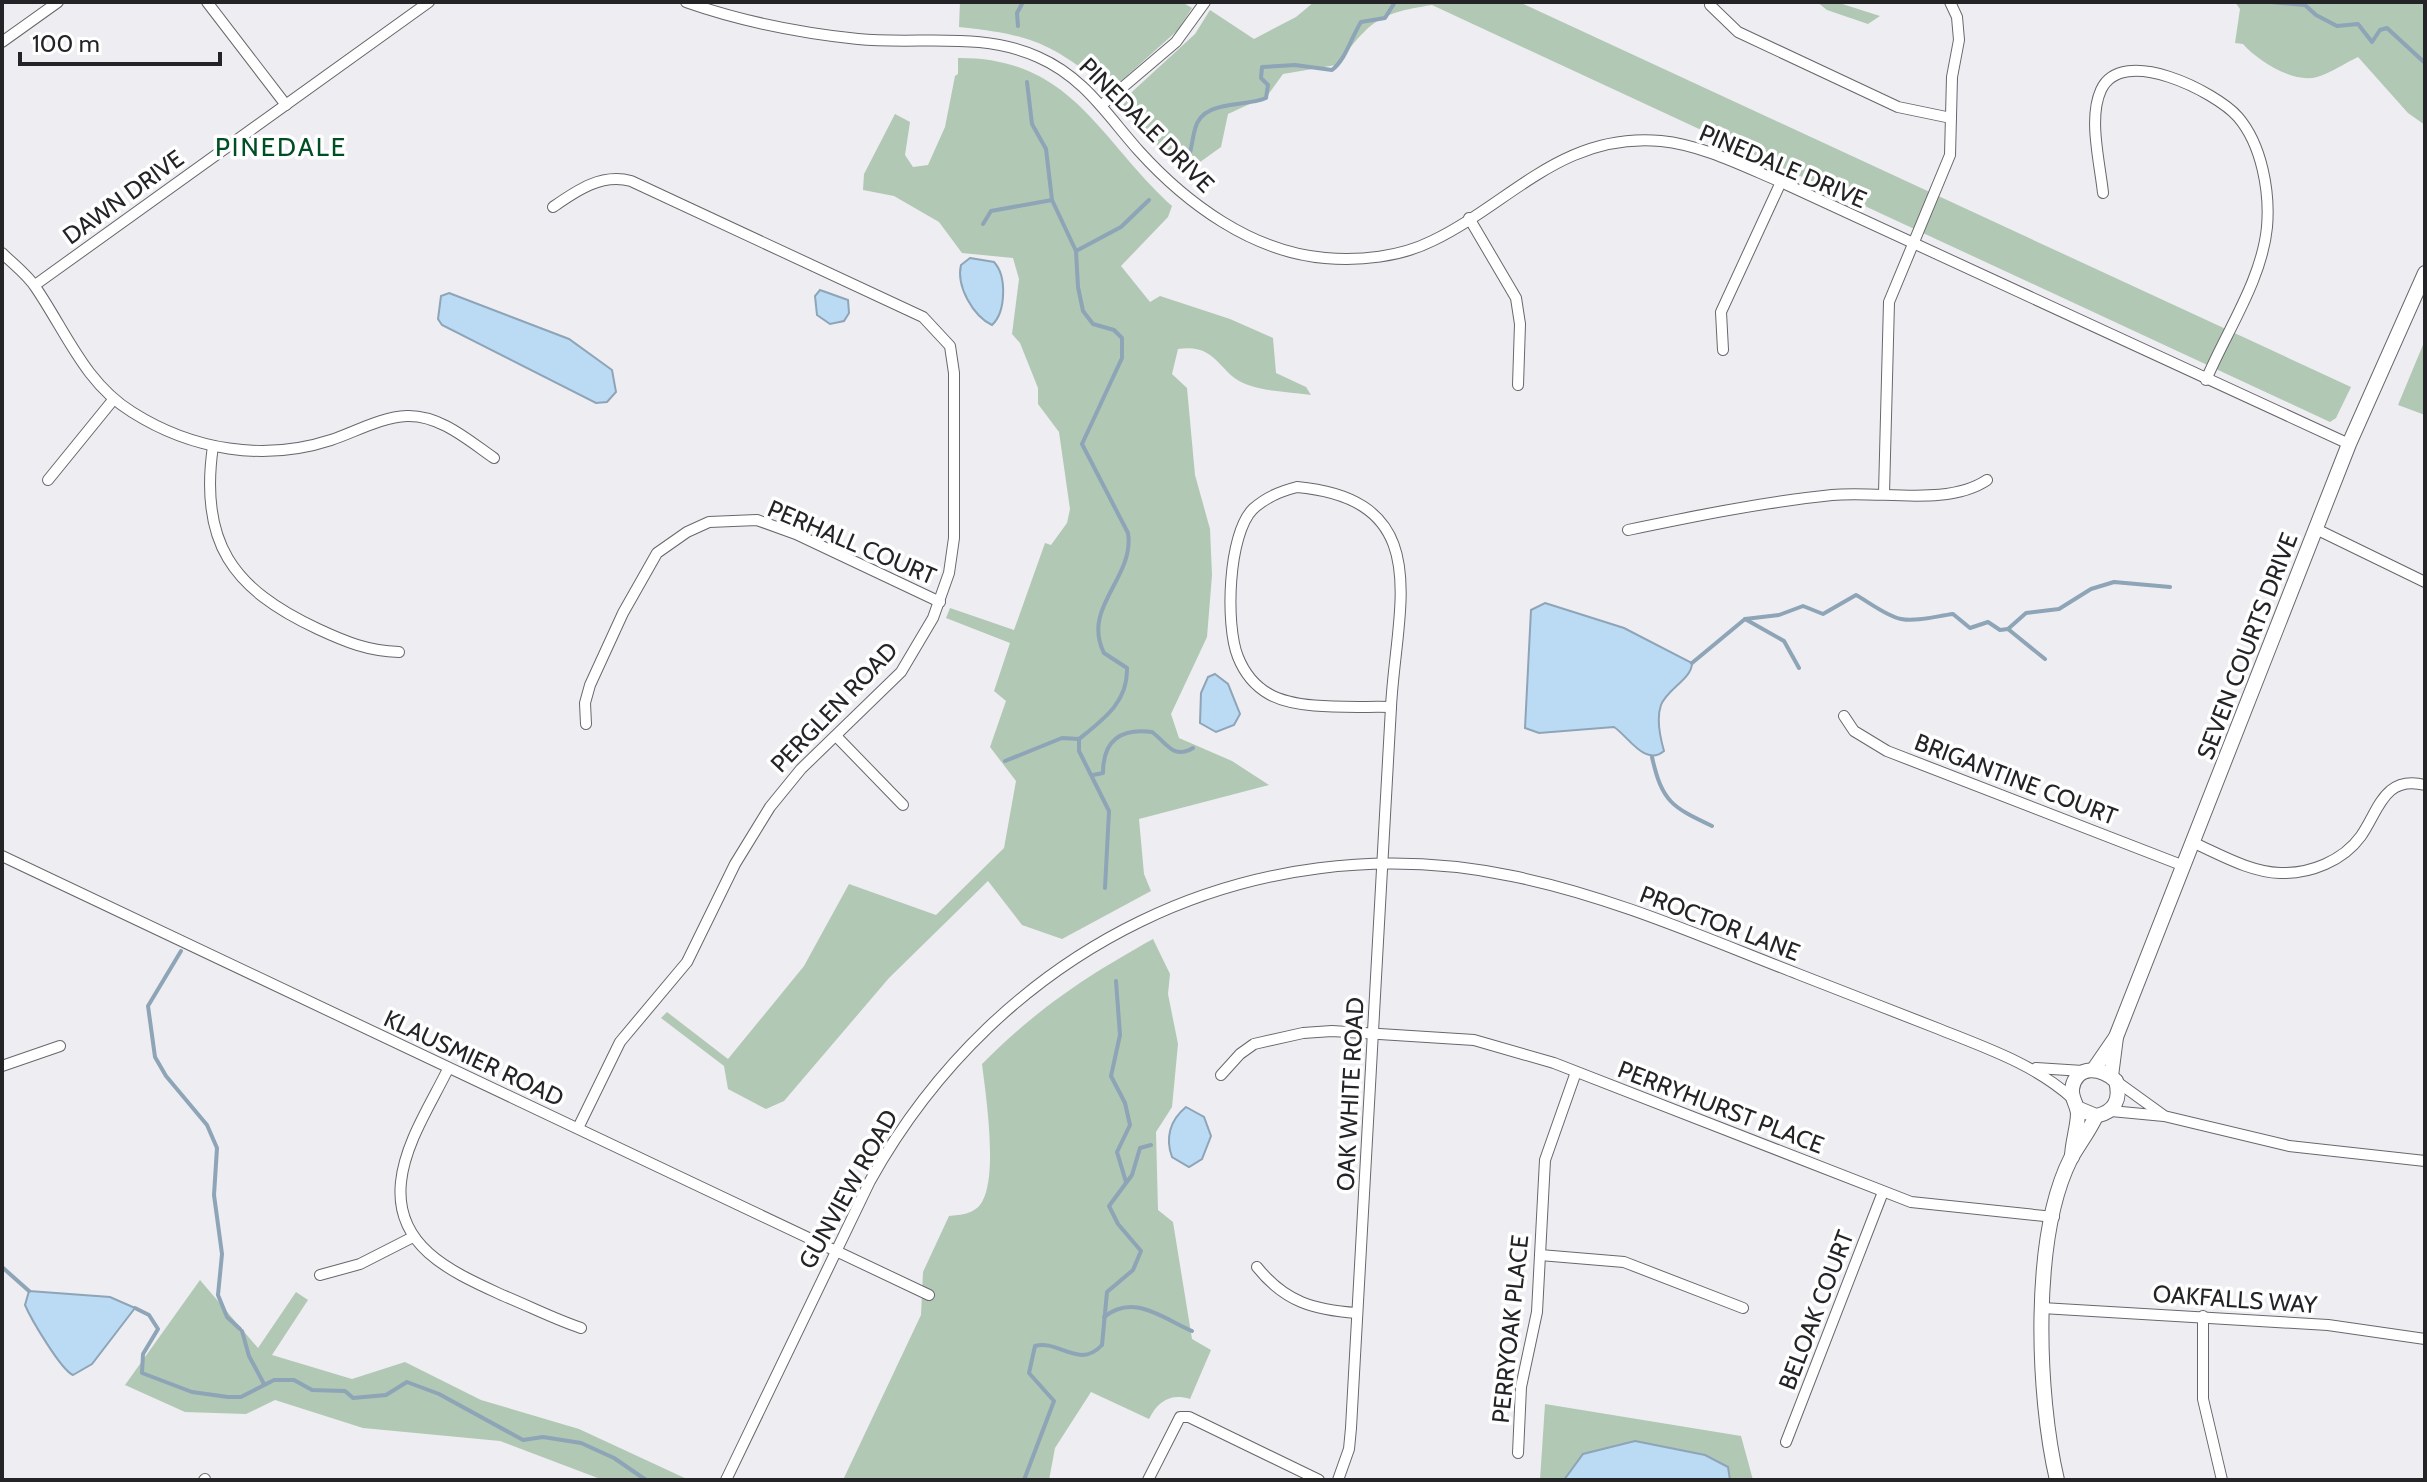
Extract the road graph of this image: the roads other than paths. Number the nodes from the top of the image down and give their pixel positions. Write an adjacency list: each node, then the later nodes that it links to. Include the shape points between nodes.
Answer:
1 (58, 2): 8 (street)
2 (207, 2): 10 (street)
3 (429, 2): 10 (street, DAWN DRIVE)
4 (686, 2): 9 (street, PINEDALE DRIVE, via 825,35 968,40 1018,49 1060,68)
5 (1205, 2): 9 (street, via 1176,42)
6 (1950, 2): 11 (street, via 1959,40)
7 (1710, 5): 11 (street, via 1738,32 1871,95 1914,113)
8 (2, 42)
9 (1103, 104): 15 (street, PINEDALE DRIVE, via 1137,149 1196,205 1245,233 1295,252 1322,258 1383,255 1429,243)
10 (286, 105): 19 (street, DAWN DRIVE)
11 (1951, 118): 16 (street, via 1946,167)
12 (1781, 182): 15 (street, PINEDALE DRIVE, via 1671,143 1612,143 1550,165); 16 (street, PINEDALE DRIVE); 20 (street, via 1721,312)
13 (2103, 193): 21 (street, via 2096,109 2105,83 2118,73 2138,68 2162,74 2227,106 2245,126 2266,185 2264,244)
14 (553, 207): 33 (street, PERGLEN ROAD, via 585,186 622,179 923,317 944,335 954,373 955,522)
15 (1469, 218): 22 (street, via 1516,298)
16 (1912, 245): 21 (street, PINEDALE DRIVE); 29 (street, via 1894,284 1886,321)
17 (2, 253): 19 (street)
18 (2425, 273): 24 (street, SEVEN COURTS DRIVE)
19 (35, 285): 23 (street, via 79,360)
20 (1723, 350)
21 (2206, 380): 24 (street, PINEDALE DRIVE)
22 (1518, 385)
23 (113, 400): 25 (street, via 153,424); 27 (street)
24 (2349, 444): 30 (street, SEVEN COURTS DRIVE)
25 (213, 446): 26 (street, via 250,452 296,449 406,416 435,421); 34 (street, via 207,491 212,522 250,587 286,613 344,641 366,650)
26 (494, 458)
27 (48, 480)
28 (1987, 480): 29 (street, via 1962,493)
29 (1884, 493): 31 (street, via 1778,502)
30 (2316, 529): 32 (street); 41 (street, SEVEN COURTS DRIVE)
31 (1628, 530)
32 (2425, 582)
33 (940, 602): 37 (street, PERHALL COURT, via 757,520 709,522 669,543 645,572 590,685); 38 (street, PERGLEN ROAD, via 901,672)
34 (399, 652)
35 (1391, 707): 35 (street, OAK WHITE ROAD, via 1314,704 1272,696 1245,672 1237,656 1231,613 1236,545 1252,510 1266,499 1297,487 1333,493 1366,509 1392,534 1401,571); 43 (street, OAK WHITE ROAD)
36 (1844, 716): 44 (street, BRIGANTINE COURT, via 1873,745)
37 (586, 724)
38 (836, 736): 40 (street); 58 (street, PERGLEN ROAD, via 792,779 753,832 687,962 620,1042)
39 (2425, 785): 41 (street, via 2404,783 2386,792 2356,841 2318,867 2267,871)
40 (903, 805)
41 (2194, 843): 44 (street, SEVEN COURTS DRIVE)
42 (2, 856): 50 (street, KLAUSMIER ROAD)
43 (1382, 864): 45 (street, OAK WHITE ROAD); 49 (street, PROCTOR LANE, via 1509,875 1602,900); 64 (street, GUNVIEW ROAD, via 1299,870 1193,898 1101,940 1050,974 974,1040 911,1114)
44 (2184, 866): 46 (street, SEVEN COURTS DRIVE)
45 (1373, 1034): 52 (street, PERRYHURST PLACE, via 1474,1040); 53 (street, PERRYHURST PLACE, via 1332,1031 1275,1037 1254,1044); 71 (street, OAK WHITE ROAD)
46 (2116, 1037): 51 (street, SEVEN COURTS DRIVE); 54 (street, SEVEN COURTS DRIVE)
47 (60, 1046): 48 (street)
48 (2, 1066)
49 (2032, 1067): 51 (street, PROCTOR LANE); 55 (street, PROCTOR LANE)
50 (448, 1069): 58 (street, KLAUSMIER ROAD); 63 (street, via 415,1137 401,1181 402,1209)
51 (2090, 1070): 54 (street); 55 (street, via 2073,1084)
52 (1576, 1072): 61 (street, PERRYHURST PLACE); 65 (street, PERRYOAK PLACE, via 1545,1160)
53 (1221, 1075)
54 (2114, 1079): 56 (street, via 2118,1101); 57 (street)
55 (2075, 1103): 56 (street); 59 (street)
56 (2104, 1113): 57 (street); 59 (street)
57 (2164, 1116): 60 (street, via 2289,1146)
58 (578, 1128): 64 (street, KLAUSMIER ROAD)
59 (2072, 1158): 62 (street)
60 (2425, 1161)
61 (1883, 1192): 62 (street, PERRYHURST PLACE, via 1927,1206); 75 (street, BELOAK COURT)
62 (2054, 1217): 70 (street)
63 (413, 1237): 67 (street, via 360,1264); 73 (street, via 435,1261 460,1276)
64 (836, 1250): 68 (street, KLAUSMIER ROAD); 77 (street, GUNVIEW ROAD)
65 (1540, 1255): 69 (street, via 1624,1262); 76 (street, PERRYOAK PLACE, via 1535,1329 1521,1387)
66 (1257, 1267): 71 (street, via 1295,1302)
67 (320, 1275)
68 (929, 1295)
69 (1743, 1308)
70 (2042, 1308): 72 (street, OAKFALLS WAY); 81 (street, via 2042,1387)
71 (1357, 1313): 80 (street, OAK WHITE ROAD, via 1349,1449)
72 (2203, 1316): 74 (street, OAKFALLS WAY); 82 (street, via 2203,1399)
73 (581, 1328)
74 (2425, 1339)
75 (1786, 1442)
76 (1518, 1453)
77 (726, 1480)
78 (1148, 1480): 79 (street, via 1180,1417)
79 (1319, 1480)
80 (1338, 1480)
81 (2057, 1480)
82 (2222, 1480)

